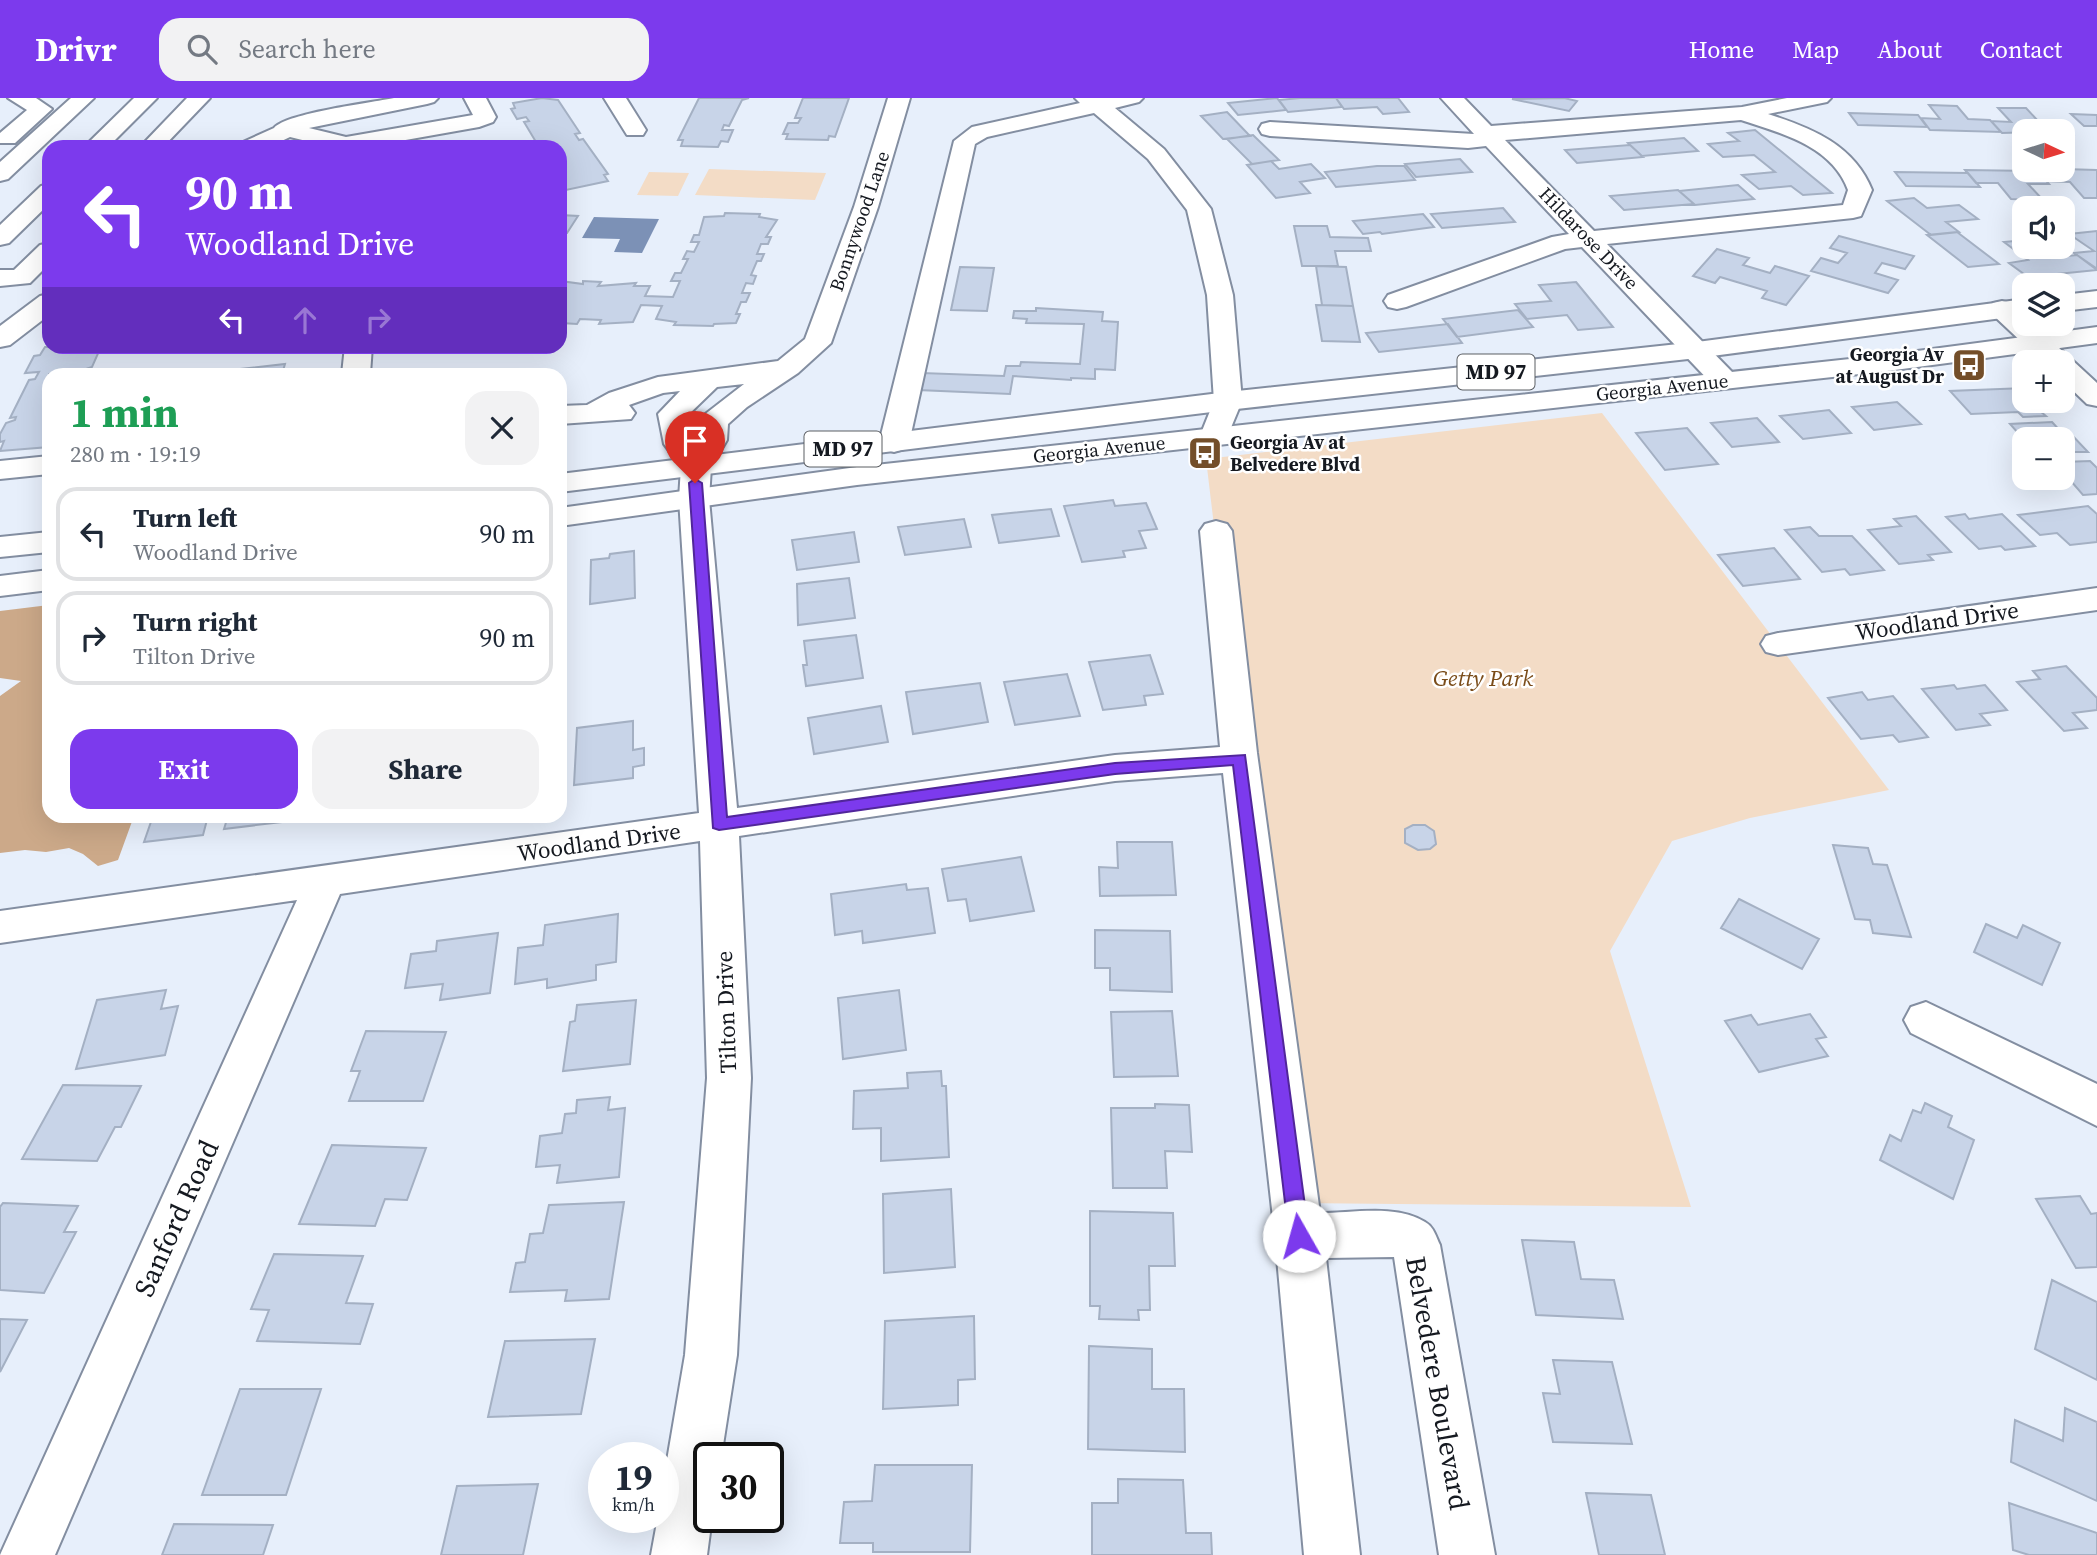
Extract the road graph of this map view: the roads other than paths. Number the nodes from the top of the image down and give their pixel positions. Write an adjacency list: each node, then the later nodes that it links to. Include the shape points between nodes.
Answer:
1 (18, 98): 13 (street); 25 (street, via 41,108)
2 (83, 98): 27 (street)
3 (146, 98): 20 (street)
4 (199, 98): 21 (street)
5 (427, 98): 16 (street)
6 (475, 98): 24 (street, via 485,117 479,120)
7 (615, 98): 18 (street)
8 (899, 98): 44 (street, Bonnywood Lane, via 817,343)
9 (1132, 98): 12 (street)
10 (1452, 98): 19 (street, Hildarose Drive)
11 (1820, 98): 14 (street)
12 (1092, 102): 15 (street); 49 (street, via 1156,154 1199,209 1220,295)
13 (0, 108)
14 (1742, 113): 19 (street); 30 (street, via 1787,127 1824,146 1850,167 1860,190 1853,211)
15 (1022, 123): 26 (street); 54 (street, via 980,132 965,141 946,266)
16 (284, 129): 22 (street); 23 (street)
17 (1270, 129): 19 (street, via 1468,141)
18 (635, 130)
19 (1491, 136): 30 (street, Hildarose Drive)
20 (102, 140)
21 (158, 140)
22 (264, 140)
23 (329, 140)
24 (368, 140)
25 (0, 144)
26 (1014, 150)
27 (0, 174)
28 (42, 198): 29 (street)
29 (0, 238)
30 (1590, 239): 34 (street, via 1561,242); 42 (street, Hildarose Drive)
31 (42, 257): 32 (street, via 21,278)
32 (0, 278)
33 (2097, 299): 35 (street)
34 (1397, 301)
35 (2075, 302)
36 (2012, 308): 42 (street, Georgia Avenue / MD 97)
37 (42, 310): 40 (street)
38 (2097, 335): 41 (street, Georgia Avenue / MD 97)
39 (2034, 336): 41 (street)
40 (0, 339)
41 (2038, 342): 43 (street); 47 (street, Georgia Avenue / MD 97)
42 (1697, 350): 47 (street, Hildarose Drive); 49 (street, Georgia Avenue / MD 97)
43 (2046, 350)
44 (788, 367): 46 (street); 58 (street, via 714,421 712,440)
45 (2075, 377): 48 (street)
46 (710, 378): 50 (street, via 658,385); 51 (street)
47 (1724, 380): 53 (street, Georgia Avenue / MD 97)
48 (2097, 398)
49 (1228, 401): 53 (street); 54 (street, Georgia Avenue / MD 97)
50 (595, 413): 51 (street); 52 (street)
51 (672, 414): 58 (street)
52 (567, 415)
53 (1214, 436): 58 (street, Georgia Avenue / MD 97, via 858,476)
54 (894, 443): 58 (street, Georgia Avenue / MD 97)
55 (42, 466): 56 (street)
56 (0, 470)
57 (567, 482): 58 (street, Georgia Avenue / MD 97)
58 (695, 483): 59 (street, Georgia Avenue / MD 97); 68 (street, Tilton Drive)
59 (567, 515)
60 (1216, 531): 67 (street)
61 (42, 543): 62 (street)
62 (0, 547)
63 (42, 581): 64 (street)
64 (0, 586)
65 (2097, 599): 66 (street, Woodland Drive)
66 (1778, 644)
67 (1240, 759): 68 (street, Woodland Drive, via 1115,768); 73 (street)
68 (719, 824): 69 (street, Woodland Drive); 75 (street, Tilton Drive, via 729,1078 711,1354)
69 (325, 882): 70 (street, Woodland Drive); 74 (street, Sanford Road)
70 (0, 927)
71 (1926, 1020): 72 (street)
72 (2097, 1106)
73 (1299, 1236): 76 (street); 77 (street, Belvedere Boulevard, via 1398,1235 1416,1245)
74 (27, 1555)
75 (679, 1555)
76 (1332, 1555)
77 (1467, 1555)

